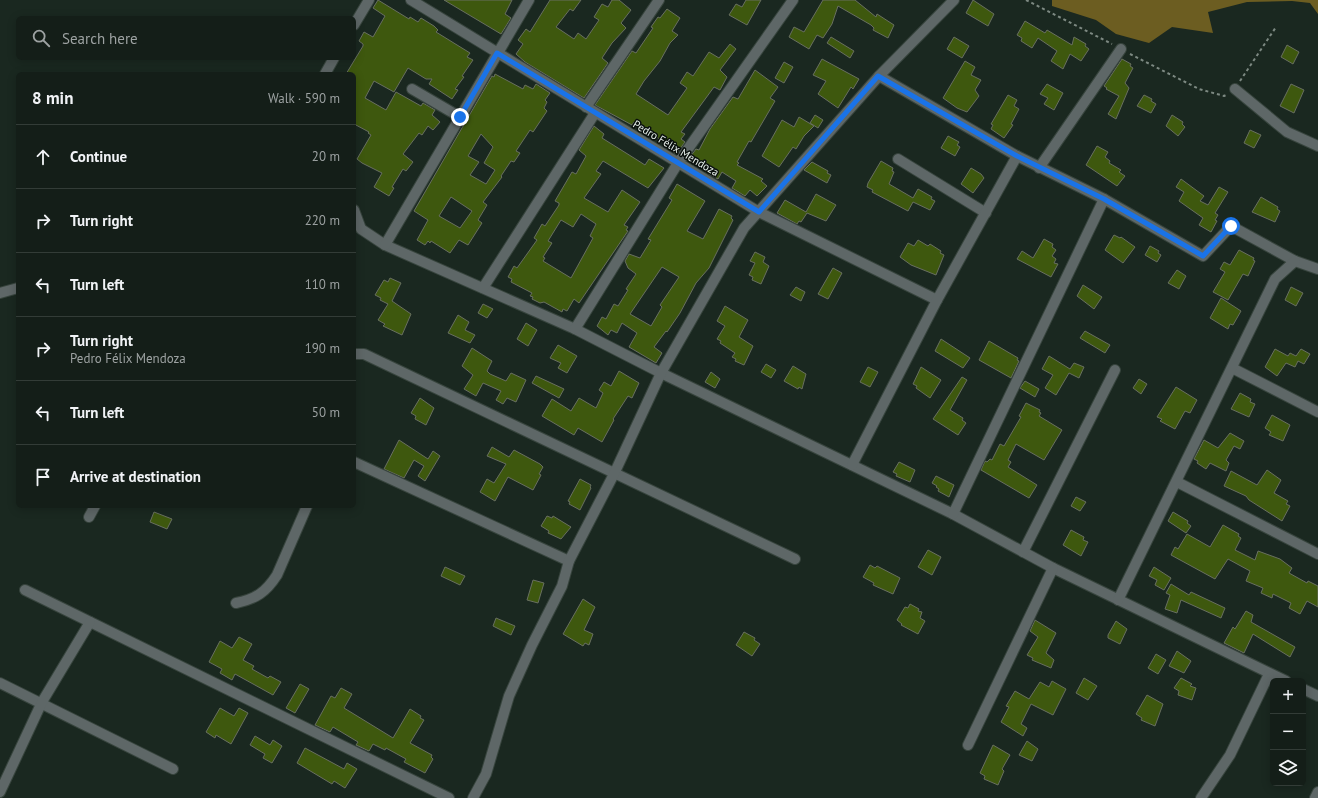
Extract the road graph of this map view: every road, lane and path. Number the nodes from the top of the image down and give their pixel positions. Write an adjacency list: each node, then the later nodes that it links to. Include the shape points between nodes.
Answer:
1 (369, 0): 8 (street)
2 (411, 0): 11 (street, Pedro Félix Mendoza)
3 (529, 0): 11 (street)
4 (659, 0): 17 (street)
5 (793, 0): 23 (street)
6 (954, 0): 14 (street)
7 (1026, 0): 10 (path)
8 (356, 22)
9 (1276, 27): 16 (path)
10 (1122, 49): 16 (path, via 1199,89 1224,96); 24 (street)
11 (497, 53): 17 (street, Pedro Félix Mendoza); 19 (street)
12 (333, 60): 13 (street)
13 (326, 72)
14 (878, 76): 21 (street); 26 (street)
15 (412, 89): 19 (street)
16 (1235, 89): 20 (street, via 1287,132)
17 (586, 107): 18 (street, Pedro Félix Mendoza)
18 (595, 113): 23 (street, Pedro Félix Mendoza); 32 (street)
19 (460, 117): 29 (street)
20 (1318, 146)
21 (1017, 156): 24 (street); 27 (street)
22 (898, 159): 27 (street)
23 (678, 163): 26 (street, Pedro Félix Mendoza); 36 (street)
24 (1039, 168): 25 (street)
25 (1104, 199): 30 (street, via 1203,256 1231,226); 48 (street)
26 (759, 212): 35 (street, Pedro Félix Mendoza); 40 (street, via 744,228)
27 (986, 213): 35 (street)
28 (356, 218): 29 (street, via 361,229)
29 (385, 245): 32 (street)
30 (1295, 261): 31 (street); 38 (street, via 1275,279)
31 (1318, 269)
32 (483, 288): 36 (street)
33 (16, 289): 34 (street)
34 (0, 293)
35 (938, 300): 43 (street)
36 (575, 329): 40 (street)
37 (356, 354): 44 (street, via 364,354)
38 (1232, 368): 41 (street); 45 (street)
39 (1115, 370): 50 (street)
40 (661, 373): 43 (street); 44 (street)
41 (1318, 412)
42 (356, 463): 53 (street)
43 (852, 465): 48 (street)
44 (614, 474): 52 (street); 53 (street)
45 (1177, 482): 51 (street); 56 (street)
46 (94, 508): 49 (street)
47 (306, 508): 57 (street, via 277,575 270,585 254,599)
48 (953, 514): 50 (street)
49 (89, 517)
50 (1022, 552): 54 (street)
51 (1318, 554)
52 (795, 559)
53 (569, 561): 70 (street, via 562,586 509,696 486,774)
54 (1053, 568): 56 (street); 65 (street)
55 (25, 590): 58 (street)
56 (1118, 600): 59 (street)
57 (236, 603)
58 (90, 622): 64 (street); 69 (street)
59 (1269, 674): 60 (street); 71 (street, via 1230,755)
60 (1279, 678)
61 (0, 683): 64 (street)
62 (1306, 690): 63 (street)
63 (1318, 696)
64 (42, 702): 66 (street); 67 (street)
65 (968, 745)
66 (174, 769)
67 (0, 792)
68 (1318, 792): 72 (street)
69 (449, 798)
70 (473, 798)
71 (1201, 798)
72 (1315, 798)

